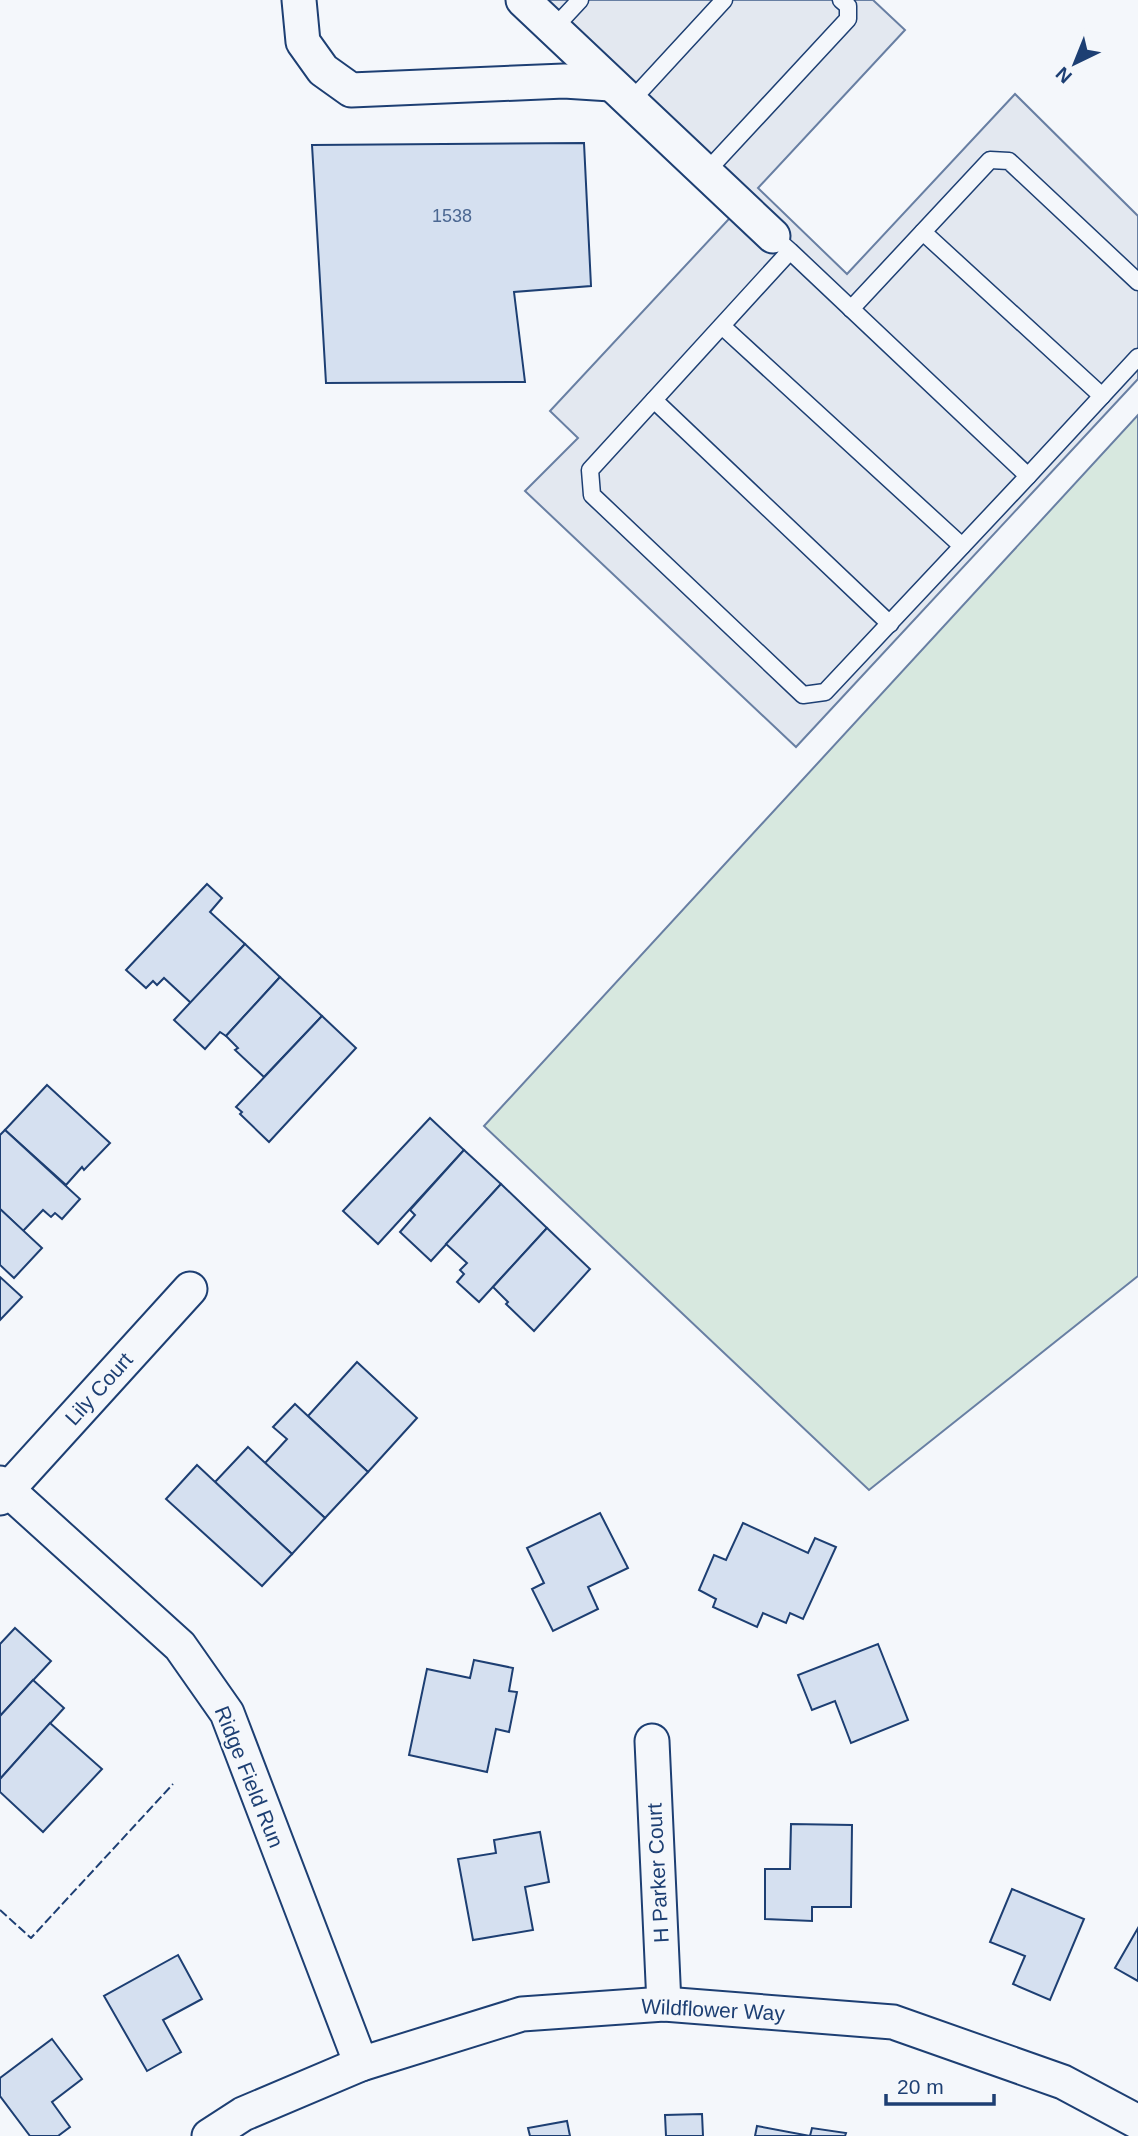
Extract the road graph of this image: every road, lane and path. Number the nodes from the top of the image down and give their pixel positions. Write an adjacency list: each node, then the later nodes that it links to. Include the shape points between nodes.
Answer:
1 (299, 0): 7 (street, via 303,42 323,70 351,90 565,80)
2 (523, 0): 6 (street)
3 (580, 0): 6 (lane)
4 (724, 0): 7 (lane)
5 (841, 0): 8 (lane, via 848,6 848,19)
6 (553, 29): 7 (street)
7 (621, 93): 8 (street)
8 (706, 172): 10 (street)
9 (923, 232): 11 (lane, via 990,160 1009,161); 12 (lane); 15 (lane)
10 (781, 243): 12 (lane); 13 (lane)
11 (1138, 282)
12 (851, 309): 17 (lane)
13 (722, 326): 16 (lane); 18 (lane)
14 (1138, 357): 15 (lane)
15 (1102, 396): 17 (lane)
16 (654, 400): 19 (lane); 19 (lane, via 590,470 592,495 803,695 825,692)
17 (1028, 476): 18 (lane)
18 (962, 546): 19 (lane)
19 (890, 624)
20 (190, 1289): 21 (street, Lily Court)
21 (2, 1490): 24 (street, Ridge Field Run, via 180,1646 227,1713)
22 (652, 1741): 23 (street, H Parker Court)
23 (664, 2004): 24 (street, Wildflower Way, via 522,2014); 25 (street, Wildflower Way, via 893,2022 1063,2082)
24 (361, 2064): 26 (street, Wildflower Way, via 243,2114)
25 (1138, 2122)
26 (209, 2136)

